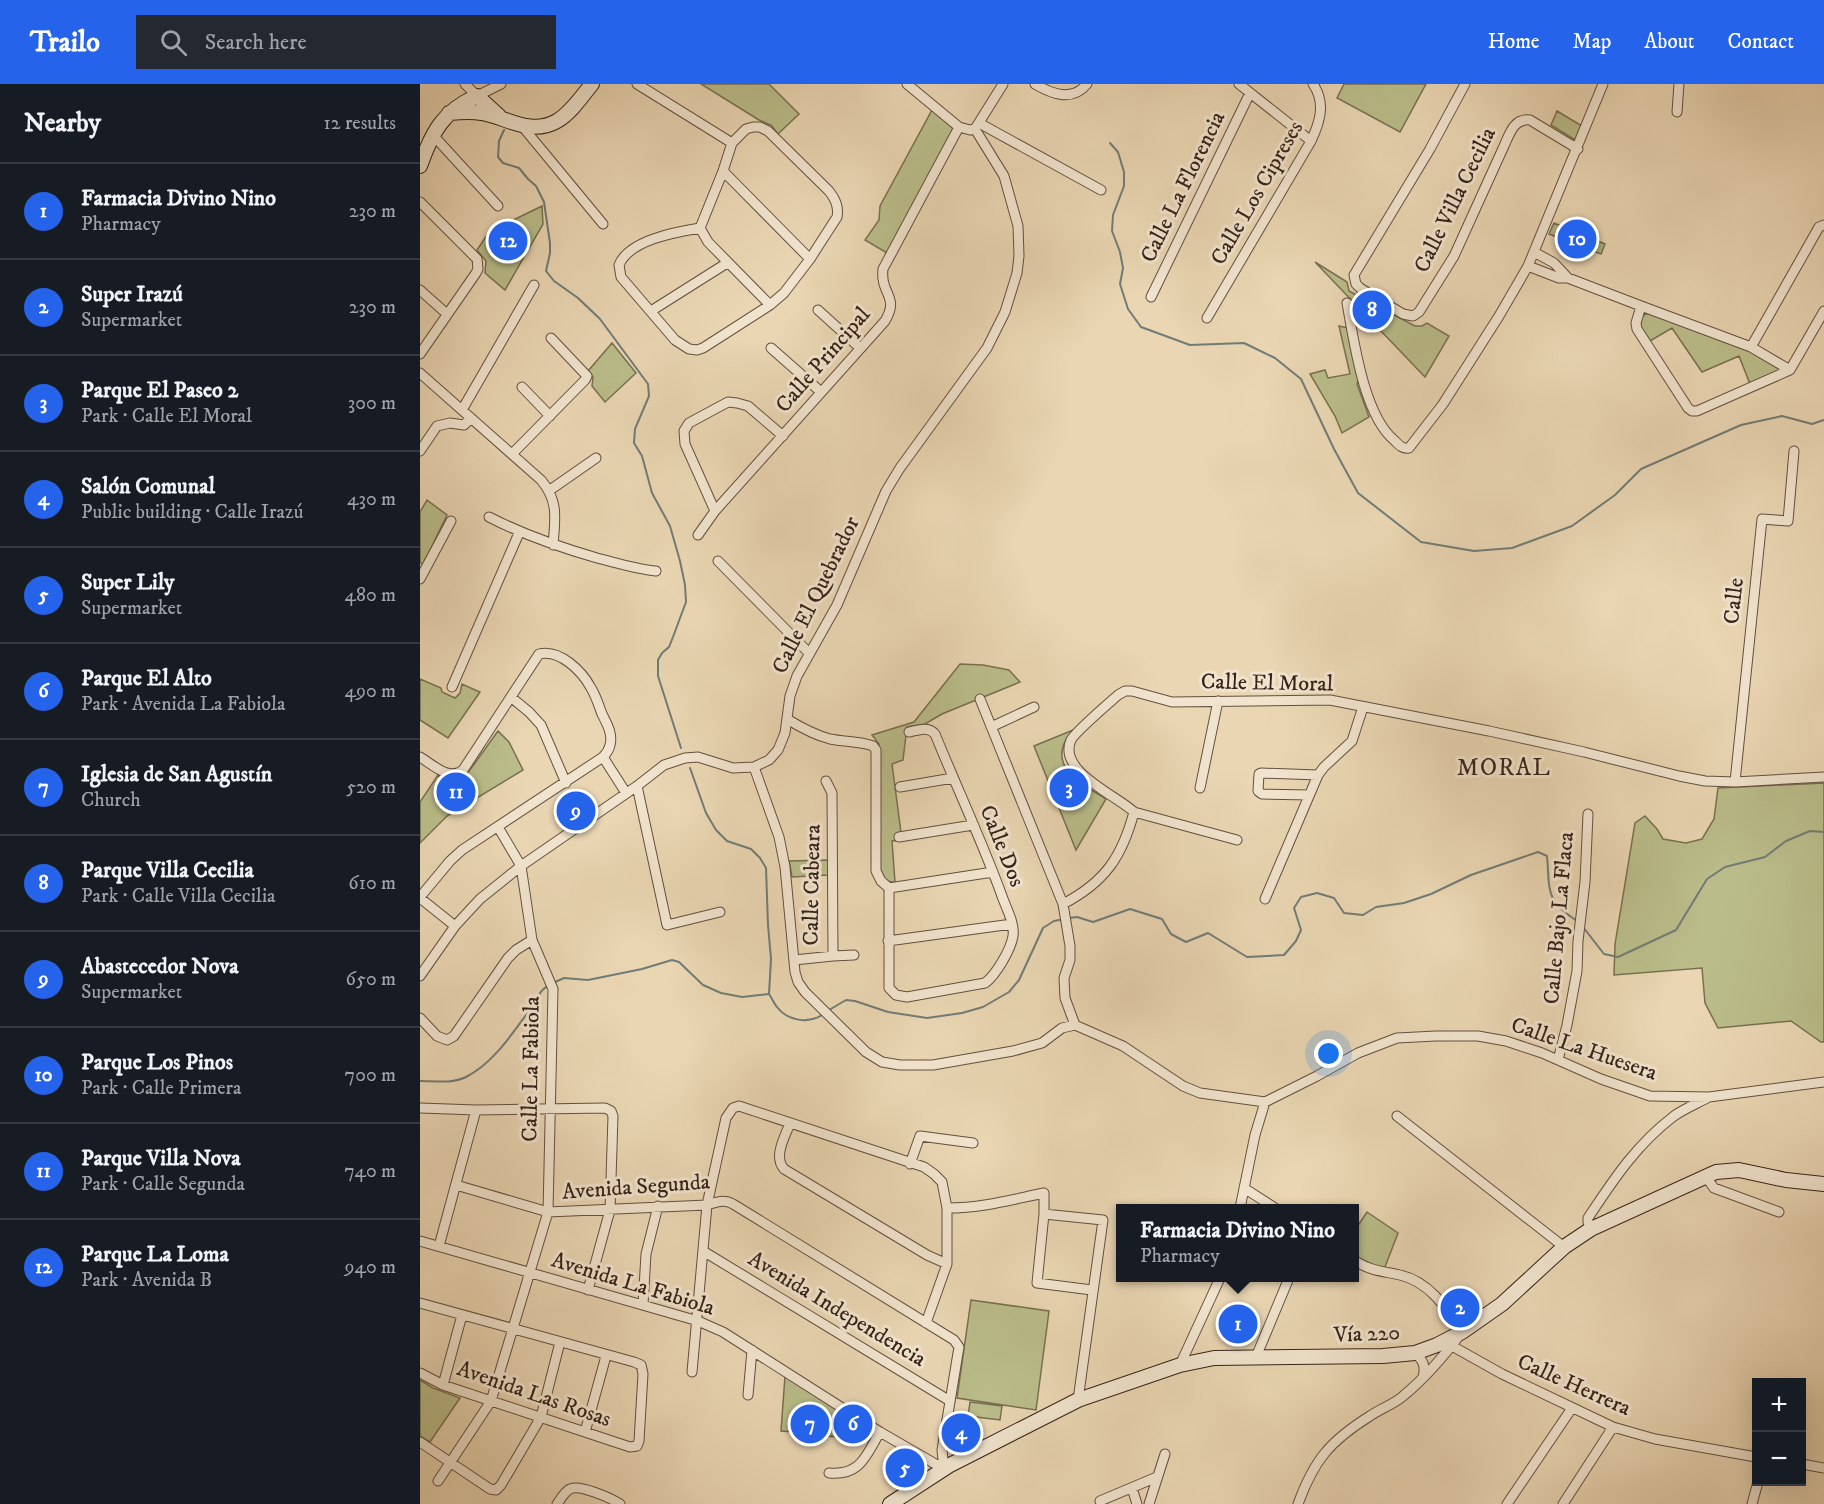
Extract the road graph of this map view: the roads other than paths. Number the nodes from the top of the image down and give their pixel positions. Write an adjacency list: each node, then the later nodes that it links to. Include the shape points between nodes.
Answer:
1 (465, 84): 15 (street)
2 (501, 84): 15 (street)
3 (592, 84): 19 (main road, via 558,120 541,127)
4 (637, 84): 24 (street)
5 (907, 84): 21 (street)
6 (1004, 84): 20 (street)
7 (1035, 84): 8 (street, via 1065,95)
8 (1087, 84)
9 (1239, 84): 14 (street)
10 (1313, 84): 23 (street, Calle Los Cipreses, via 1319,94 1321,113)
11 (1465, 84): 25 (street, Calle Villa Cecilia, via 1354,275 1360,288 1408,316 1419,312 1454,256 1518,121 1530,120)
12 (1604, 84): 25 (street)
13 (1679, 84): 16 (street)
14 (1250, 93): 23 (street); 41 (street, Calle La Florencia)
15 (477, 96): 17 (main road); 18 (main road)
16 (1677, 112)
17 (449, 113): 18 (main road, via 483,113); 22 (main road)
18 (506, 121): 19 (main road)
19 (522, 126): 31 (street)
20 (977, 126): 21 (street, via 970,130); 28 (street); 77 (street, Calle El Quebrador, via 1004,176 1018,226 1017,273 1005,312 987,348 886,491 837,605)
21 (959, 127): 53 (street, Calle Principal, via 883,269 883,284 891,299 890,312)
22 (432, 134): 26 (main road); 30 (street)
23 (1311, 141): 49 (street, Calle Los Cipreses)
24 (732, 143): 27 (street); 35 (street, via 746,129 760,127 768,131 834,197 838,211 835,222)
25 (1578, 149): 34 (street)
26 (420, 166)
27 (723, 171): 33 (street); 35 (street)
28 (1101, 190)
29 (420, 202): 48 (street, via 479,263)
30 (498, 206)
31 (603, 224)
32 (1823, 225): 51 (street)
33 (700, 228): 36 (street); 46 (street, via 650,241 625,255 619,265 621,277)
34 (1534, 252): 37 (street); 38 (street, via 1554,263)
35 (810, 259): 43 (street)
36 (727, 263): 43 (street); 46 (street)
37 (1528, 266): 38 (street); 42 (street, via 1443,404 1406,449 1385,433 1370,405)
38 (1568, 278): 44 (street)
39 (534, 285): 59 (street)
40 (420, 290): 48 (street)
41 (1151, 297)
42 (1347, 303)
43 (770, 305): 46 (street, via 697,350 675,340)
44 (1641, 306): 51 (street); 55 (street, via 1637,329 1692,411)
45 (818, 310): 53 (street)
46 (651, 311)
47 (1824, 311): 55 (street)
48 (447, 314): 54 (street)
49 (1207, 318)
50 (550, 338): 60 (street, via 587,376)
51 (1751, 347): 55 (street)
52 (771, 348): 58 (street)
53 (860, 348): 58 (street, Calle Principal)
54 (420, 354)
55 (1790, 370)
56 (420, 373): 59 (street)
57 (522, 387): 60 (street)
58 (822, 392): 62 (street, Calle Principal)
59 (462, 410): 61 (street)
60 (550, 416): 65 (street)
61 (471, 418): 63 (street, via 464,424 437,426); 65 (street)
62 (783, 436): 68 (street, Calle Principal); 68 (street, via 748,406 737,403 728,402 689,423 684,431 685,444)
63 (420, 451)
64 (1794, 451): 94 (street, Calle, via 1788,521 1762,519)
65 (512, 454): 67 (street)
66 (596, 458): 67 (street)
67 (550, 490): 73 (street, via 556,511)
68 (715, 511): 72 (street, Calle Principal)
69 (489, 517): 71 (street)
70 (451, 521): 76 (street)
71 (519, 533): 73 (street); 78 (street)
72 (698, 535)
73 (553, 545): 75 (street)
74 (718, 561): 77 (street)
75 (656, 571)
76 (420, 579)
77 (809, 653): 84 (street, Calle El Quebrador, via 790,693)
78 (452, 687)
79 (512, 698): 87 (street, via 463,770 449,774); 88 (street, via 539,654 554,654 570,664 591,687 610,731 611,744); 95 (street, via 541,725)
80 (980, 699): 85 (street)
81 (1218, 701): 83 (street, Calle El Moral, via 1330,700); 98 (street); 101 (street, Calle El Moral, via 1172,702 1125,691 1071,739 1069,753 1082,776)
82 (1034, 706): 85 (street)
83 (1363, 707): 90 (street, via 1352,741); 94 (street, Calle El Moral, via 1500,733 1679,776)
84 (787, 719): 89 (street, Calle El Quebrador, via 773,756); 109 (street, via 830,739 873,746 876,750 876,871)
85 (991, 727): 112 (street)
86 (909, 732): 92 (street, Calle Dos, via 932,730)
87 (420, 757)
88 (603, 757): 95 (street); 99 (street)
89 (754, 768): 96 (street, via 732,768 698,757 685,758 664,765); 120 (street, via 779,837)
90 (1318, 775): 100 (street); 100 (street, via 1259,774 1258,791 1262,794)
91 (1824, 777): 94 (street, Calle El Moral)
92 (953, 778): 97 (street); 103 (street, Calle Dos)
93 (826, 781): 119 (street, Calle Cabeara, via 832,794)
94 (1735, 782)
95 (566, 783): 104 (street)
96 (637, 786): 99 (street); 113 (street, via 667,926)
97 (900, 787)
98 (1200, 788)
99 (626, 793): 107 (street)
100 (1309, 795): 111 (street)
101 (1134, 812): 106 (street); 112 (street, via 1127,838 1110,866 1098,881)
102 (1588, 814): 124 (street, Calle Bajo La Flaca, via 1575,982)
103 (973, 825): 105 (street); 108 (street, Calle Dos)
104 (498, 827): 107 (street); 110 (street, via 462,850)
105 (899, 837)
106 (1237, 840)
107 (521, 866): 115 (street, via 480,899); 116 (street, Calle La Fabiola)
108 (993, 872): 109 (street); 114 (street, Calle Dos)
109 (889, 888): 117 (street)
110 (420, 897): 115 (street)
111 (1265, 898)
112 (1063, 904): 123 (street, via 1070,960 1064,978 1065,998)
113 (720, 912)
114 (1012, 924): 117 (street); 117 (street, via 1013,936 997,971 985,983 907,997 896,995 889,988)
115 (455, 926): 121 (street)
116 (532, 940): 122 (street, via 508,958 454,1036 447,1040 437,1036); 129 (street, Calle La Fabiola, via 553,989)
117 (888, 941)
118 (854, 955): 119 (street)
119 (833, 956): 120 (street, Calle Cabeara)
120 (794, 960): 123 (street, via 798,982 805,992 866,1052 882,1062 933,1065 1013,1052 1042,1043 1062,1028)
121 (420, 976)
122 (420, 1017)
123 (1075, 1025): 127 (street, via 1123,1046 1182,1086 1200,1093)
124 (1558, 1060): 126 (street, Calle La Huesera, via 1650,1096); 127 (street, Calle La Huesera, via 1524,1046 1478,1036 1397,1038 1358,1053)
125 (1824, 1082): 126 (street, Calle La Huesera)
126 (1709, 1097): 148 (street, via 1676,1114 1629,1158 1588,1218)
127 (1265, 1102): 138 (street)
128 (420, 1108): 130 (street)
129 (550, 1109): 130 (street); 144 (street, via 611,1111); 145 (street, Calle La Fabiola)
130 (476, 1110): 137 (street)
131 (1397, 1116): 151 (street)
132 (789, 1123): 134 (street); 139 (street, via 739,1106 733,1108 726,1118); 154 (street, via 779,1155 784,1169)
133 (973, 1143): 134 (street, via 920,1136)
134 (910, 1164): 143 (street, via 924,1167 942,1182)
135 (1706, 1177): 136 (main road, Vía 220, via 1739,1170); 146 (street, via 1714,1188); 148 (main road, Vía 220)
136 (1824, 1184)
137 (456, 1185): 145 (street, Avenida Segunda); 150 (street)
138 (1244, 1188): 140 (street); 141 (street)
139 (707, 1204): 142 (street, Avenida Segunda); 152 (street); 164 (street, Avenida Segunda, via 728,1201)
140 (1241, 1204)
141 (1268, 1204)
142 (658, 1206): 144 (street, Avenida Segunda); 161 (street, via 646,1254)
143 (947, 1208): 147 (street, via 985,1206 1044,1193); 154 (street)
144 (610, 1210): 145 (street, Avenida Segunda); 158 (street)
145 (548, 1212): 155 (street, Calle La Fabiola)
146 (1779, 1212)
147 (1044, 1214): 159 (street, via 1037,1282); 159 (street, via 1102,1220)
148 (1591, 1229): 151 (main road, Vía 220)
149 (420, 1241): 150 (street, Avenida La Fabiola)
150 (439, 1246): 155 (street, Avenida La Fabiola)
151 (1564, 1247): 166 (main road, Vía 220, via 1502,1304)
152 (703, 1251): 163 (street); 181 (street, Avenida Independencia)
153 (1359, 1263): 166 (street, via 1420,1284 1439,1299)
154 (947, 1264): 164 (street)
155 (530, 1274): 158 (street, Avenida La Fabiola); 165 (street, Calle La Fabiola)
156 (1218, 1282): 173 (street)
157 (1287, 1282): 172 (street)
158 (588, 1290): 161 (street, Avenida La Fabiola)
159 (1092, 1290): 179 (street)
160 (420, 1303): 162 (street)
161 (643, 1305): 163 (street, Avenida La Fabiola)
162 (462, 1315): 165 (street); 177 (street)
163 (698, 1321): 169 (street, Avenida La Fabiola); 175 (street)
164 (926, 1323): 181 (street, Avenida Segunda, via 959,1347)
165 (513, 1329): 167 (street); 180 (street, Calle La Fabiola)
166 (1462, 1332): 168 (street); 170 (main road, Vía 220)
167 (560, 1342): 171 (street); 183 (street)
168 (1452, 1346): 176 (street); 182 (street, Calle Herrera)
169 (752, 1350): 178 (street); 186 (street, Avenida La Fabiola)
170 (1414, 1353): 172 (main road, Vía 220); 176 (street, via 1424,1363)
171 (606, 1356): 185 (street); 185 (street, Avenida Las Rosas, via 641,1365 639,1441 637,1446 630,1447)
172 (1256, 1357): 173 (main road, Vía 220, via 1214,1358)
173 (1180, 1365): 179 (main road, Vía 220)
174 (420, 1372): 177 (street, Avenida Las Rosas)
175 (692, 1372)
176 (1424, 1377): 205 (street, via 1401,1398 1338,1438 1317,1461)
177 (443, 1385): 180 (street, Avenida Las Rosas)
178 (748, 1395)
179 (1078, 1400): 193 (main road, Vía 220)
180 (491, 1401): 183 (street, Avenida Las Rosas); 190 (street, Calle La Fabiola)
181 (950, 1401): 193 (street, via 942,1450)
182 (1572, 1408): 184 (street, Calle Herrera); 206 (street)
183 (541, 1417): 185 (street, Avenida Las Rosas); 190 (street, via 496,1490)
184 (1613, 1427): 189 (street, Calle Herrera, via 1655,1439); 207 (street)
185 (585, 1432)
186 (880, 1432): 193 (street, Avenida La Fabiola); 194 (street, via 857,1467 842,1474)
187 (420, 1442): 190 (street)
188 (1164, 1454): 195 (street)
189 (1752, 1456)
190 (451, 1462): 196 (street, Calle La Fabiola)
191 (1806, 1465): 192 (street)
192 (1824, 1468)
193 (944, 1469): 202 (main road, Vía 220)
194 (829, 1473)
195 (1157, 1477): 198 (street); 204 (street)
196 (438, 1480)
197 (1757, 1486): 208 (street)
198 (1132, 1488): 199 (street); 203 (street)
199 (1100, 1501)
200 (557, 1504): 201 (street, via 572,1487)
201 (620, 1504)
202 (890, 1504)
203 (1137, 1504)
204 (1149, 1504)
205 (1298, 1504)
206 (1507, 1504)
207 (1563, 1504)
208 (1752, 1504)

